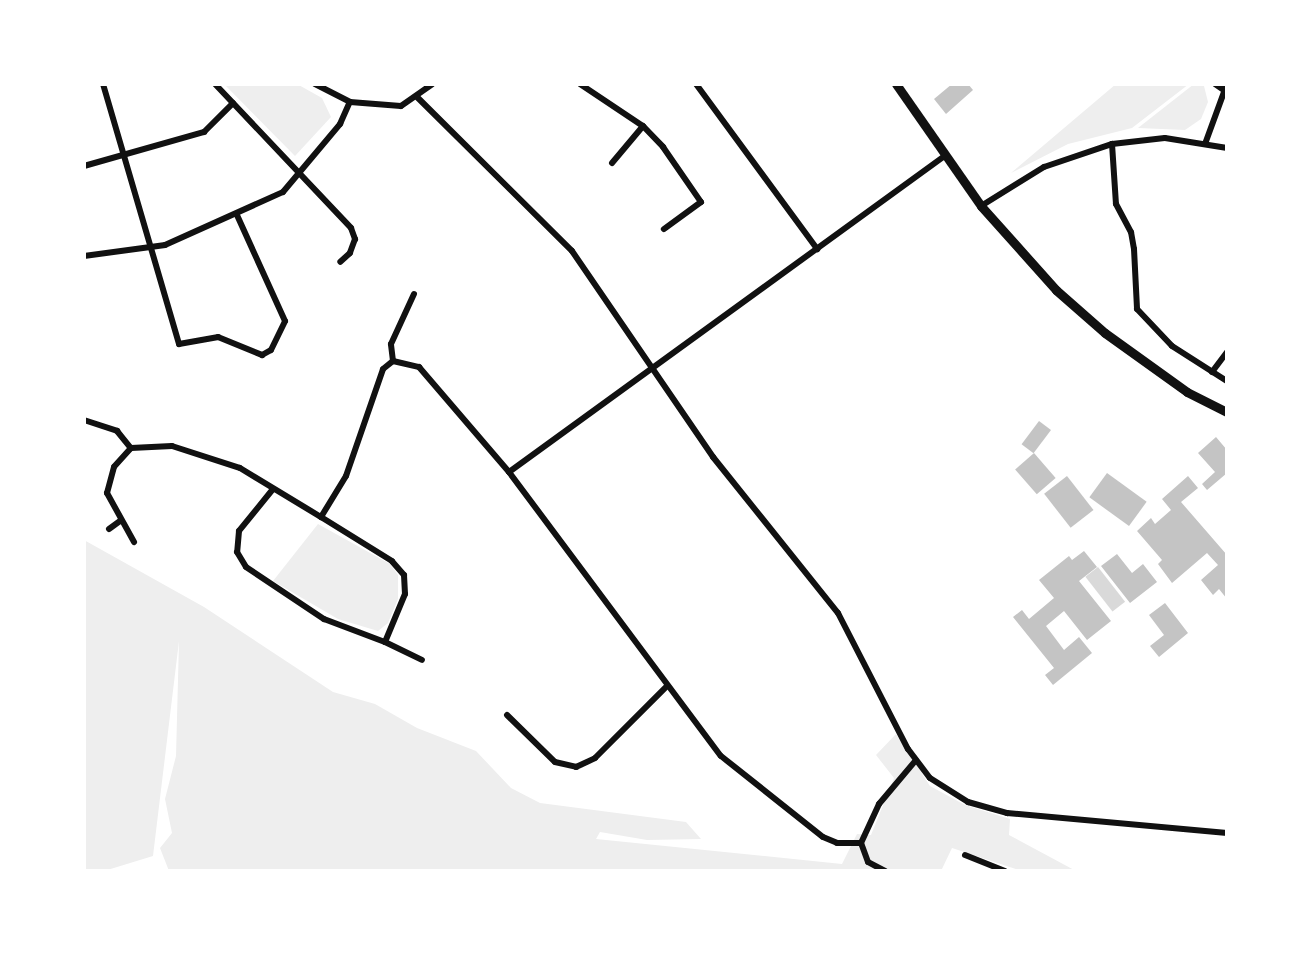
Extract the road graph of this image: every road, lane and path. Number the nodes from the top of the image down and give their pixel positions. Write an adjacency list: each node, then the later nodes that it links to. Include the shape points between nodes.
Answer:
1 (103, 84): 19 (street)
2 (215, 84): 14 (street)
3 (315, 84): 13 (street)
4 (432, 84): 12 (street)
5 (580, 84): 11 (street)
6 (598, 84): 11 (street)
7 (696, 84): 28 (street)
8 (896, 84): 20 (main road)
9 (1214, 84): 10 (street)
10 (1226, 87): 17 (street)
11 (593, 93): 15 (street)
12 (417, 97): 13 (street, via 401,106); 34 (street, via 572,251)
13 (350, 102): 23 (street, via 340,124)
14 (233, 103): 19 (street, via 204,132); 23 (street)
15 (643, 126): 21 (street); 26 (street, via 701,202)
16 (1112, 144): 17 (street, via 1164,138); 24 (street, via 1044,167); 35 (street, via 1116,204 1131,232 1134,249 1137,309 1154,332)
17 (1205, 144): 18 (street)
18 (1227, 148)
19 (125, 155): 22 (street); 27 (street)
20 (946, 155): 24 (main road); 28 (street)
21 (612, 163)
22 (84, 166)
23 (299, 174): 25 (street, via 283,191); 30 (street, via 351,228 355,239)
24 (981, 206): 37 (main road, via 1056,290 1105,333 1187,392)
25 (237, 215): 27 (street); 27 (street, via 285,321 271,350 262,355 218,338 179,344)
26 (664, 229)
27 (150, 247): 29 (street)
28 (817, 249): 34 (street)
29 (84, 256)
30 (340, 262)
31 (414, 294): 33 (street, via 391,344)
32 (1227, 352): 35 (street)
33 (393, 361): 40 (street, via 419,367); 42 (street, via 383,369 346,476)
34 (652, 369): 40 (street); 50 (street, via 761,521 838,613)
35 (1212, 372): 36 (street)
36 (1227, 381)
37 (1227, 412)
38 (84, 420): 39 (street, via 117,430)
39 (131, 449): 41 (street, via 173,446 240,468); 43 (street, via 114,467 107,493)
40 (509, 472): 48 (street)
41 (273, 489): 42 (street); 46 (street, via 239,531 237,552 246,567 324,619)
42 (321, 517): 46 (street, via 392,561 404,575 405,594)
43 (120, 521): 44 (street); 45 (street)
44 (109, 528)
45 (134, 542)
46 (385, 642): 47 (street)
47 (422, 660)
48 (667, 686): 49 (street, via 595,758 576,766 555,762); 52 (street, via 741,776 823,836 837,843)
49 (507, 715)
50 (916, 760): 51 (street, via 930,778 986,808); 52 (street, via 879,804)
51 (1227, 832)
52 (861, 843): 55 (street, via 869,862)
53 (965, 855): 54 (street)
54 (984, 862): 56 (street); 57 (street)
55 (885, 871)
56 (979, 871)
57 (1005, 871)

